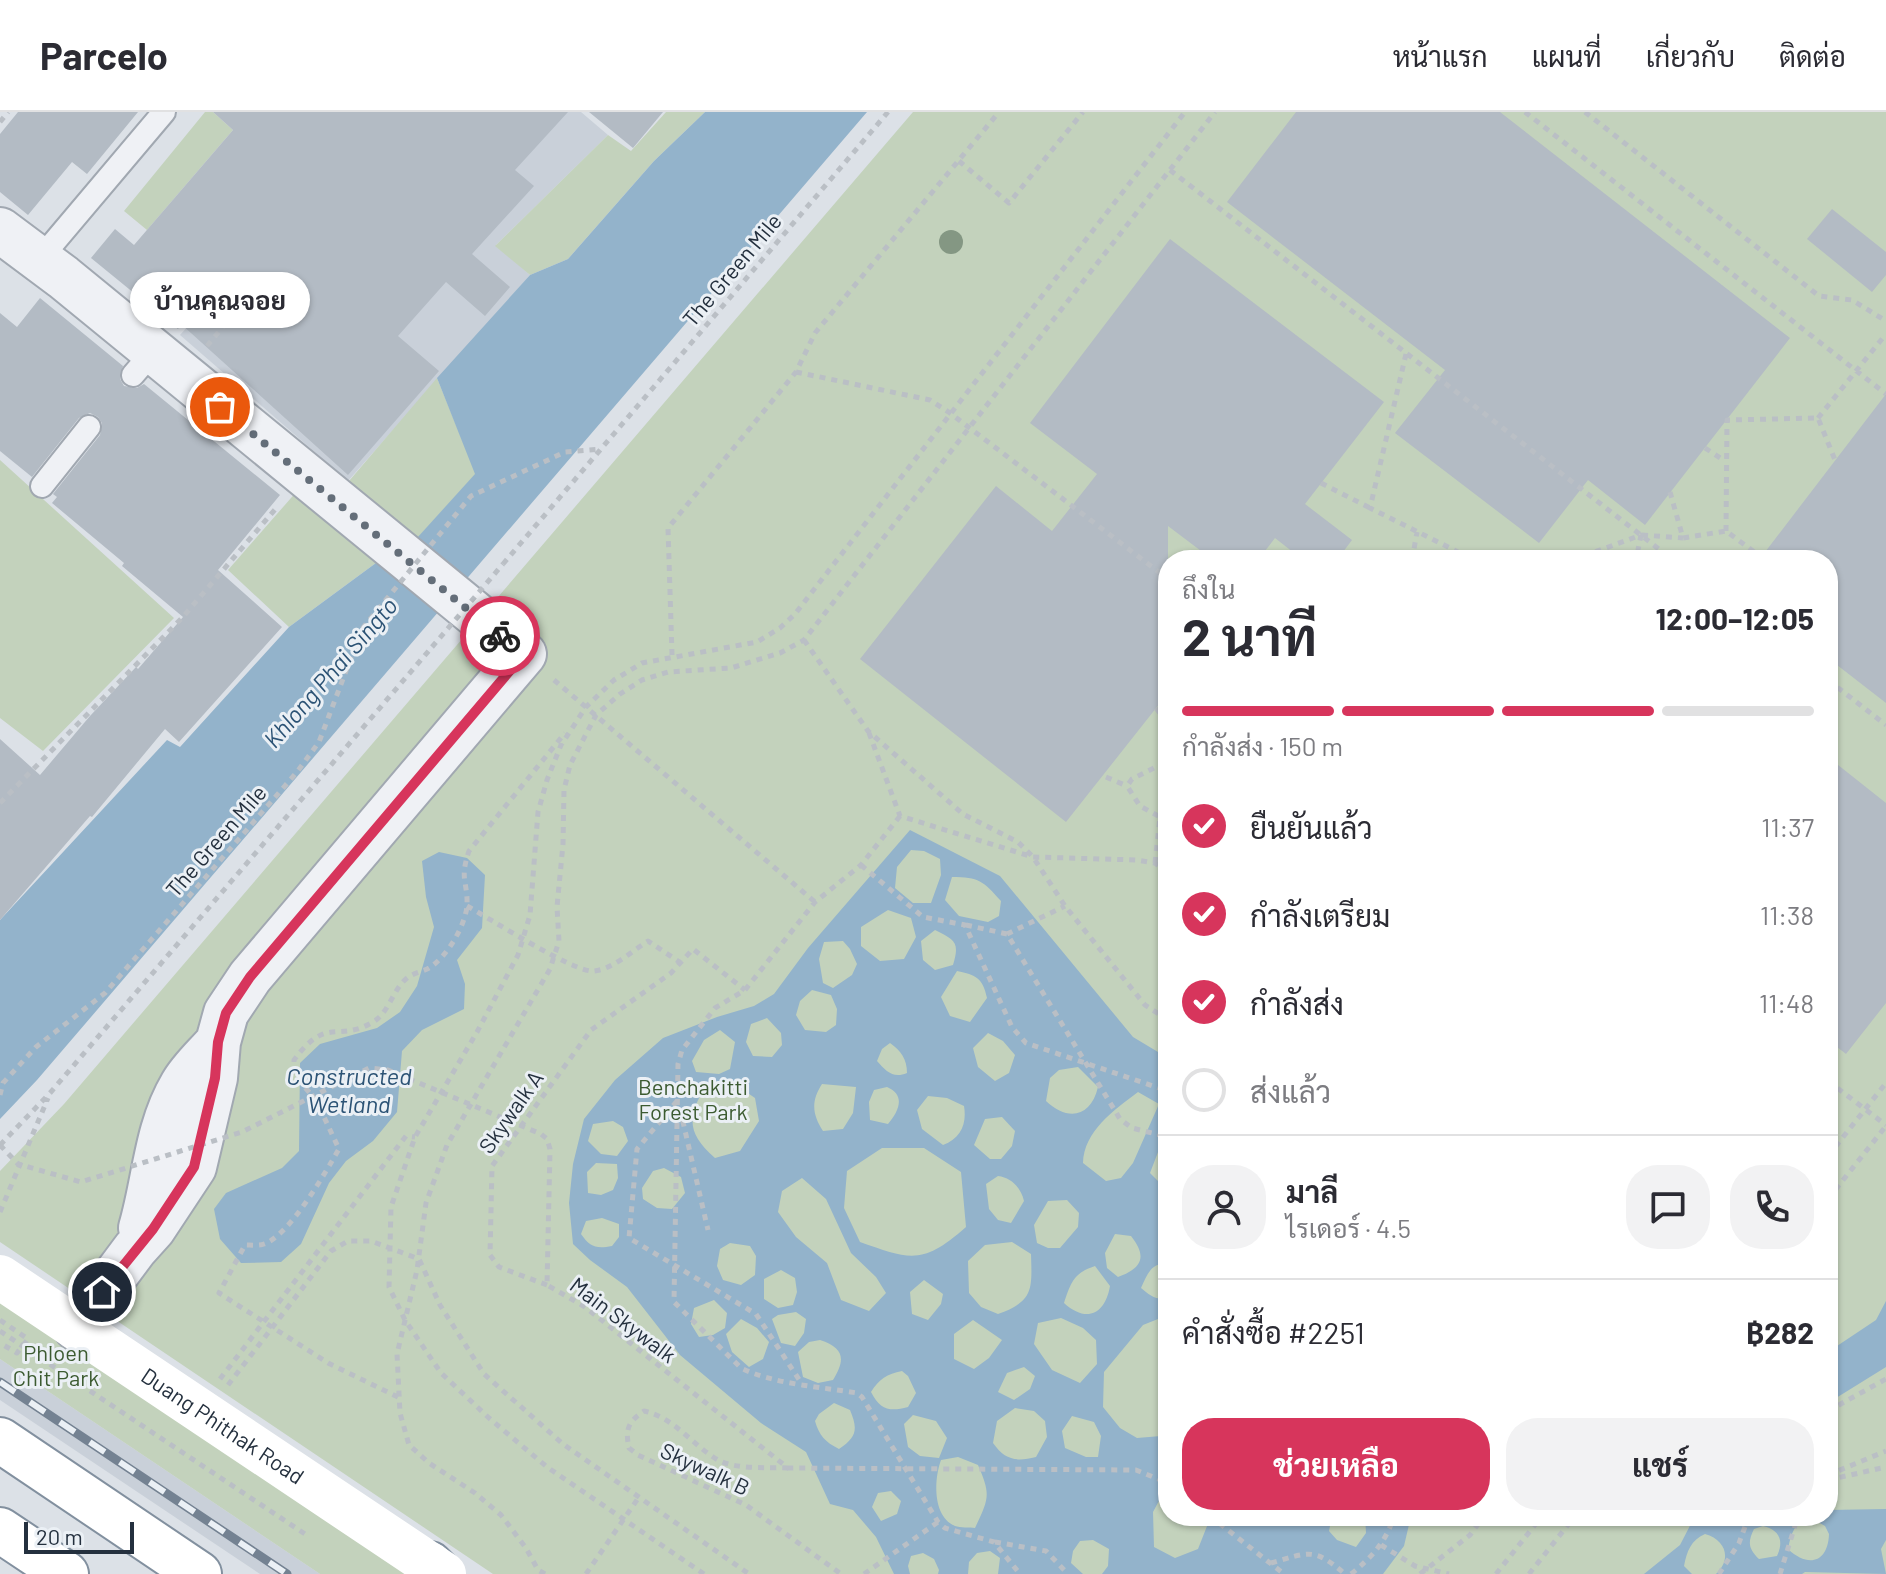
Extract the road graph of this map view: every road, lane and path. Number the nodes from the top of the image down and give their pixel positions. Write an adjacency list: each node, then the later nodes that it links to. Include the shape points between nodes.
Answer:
1 (8, 112): 10 (path)
2 (164, 112): 14 (lane)
3 (888, 112): 28 (path, The Green Mile)
4 (999, 112): 11 (path)
5 (1083, 112): 11 (path, via 1009,203)
6 (1185, 112): 23 (path)
7 (1215, 112): 12 (path)
8 (1525, 112): 20 (path)
9 (1585, 112): 16 (path, via 1819,296 1852,300)
10 (0, 122)
11 (959, 161): 21 (path, via 815,333)
12 (1170, 170): 19 (path); 26 (path)
13 (0, 230): 14 (street)
14 (39, 260): 46 (street, via 143,363)
15 (260, 296): 18 (path, via 241,305)
16 (1886, 321)
17 (1886, 334): 20 (path)
18 (205, 348)
19 (1406, 354): 35 (path); 38 (path)
20 (1857, 371): 22 (path); 24 (path)
21 (796, 372): 23 (path, via 930,400); 49 (path, via 668,528)
22 (1886, 394)
23 (950, 413): 26 (path); 49 (path, via 780,628 757,642)
24 (1818, 418): 29 (path); 30 (path, via 1727,420)
25 (89, 427): 32 (lane)
26 (970, 427): 47 (path); 48 (path)
27 (1705, 448): 30 (path)
28 (601, 449): 46 (path, The Green Mile, bridge, via 565,452 471,496); 82 (path, The Green Mile, bridge)
29 (1835, 460)
30 (1726, 462): 36 (path)
31 (1321, 483): 35 (path)
32 (42, 486)
33 (1670, 492): 39 (path)
34 (284, 500): 60 (path, via 182,618)
35 (1370, 508): 37 (path)
36 (1726, 531): 39 (path); 45 (path)
37 (1417, 532): 40 (path); 41 (path)
38 (1641, 535): 39 (path); 42 (path); 43 (path); 44 (path)
39 (1683, 538)
40 (1414, 550)
41 (1454, 550)
42 (1600, 550)
43 (1638, 550)
44 (1660, 550)
45 (1752, 550)
46 (398, 552): 83 (path, The Green Mile, bridge, via 319,742 105,993 36,1047 3,1083); 103 (street, via 524,654 250,977 226,1013 218,1042 182,1084 158,1142 135,1249)
47 (1158, 571)
48 (804, 640): 54 (path, via 731,668 668,672 642,680); 56 (path)
49 (672, 655): 51 (path, via 642,663)
50 (1838, 688): 55 (path)
51 (586, 707): 54 (path); 69 (path, via 469,851 462,871); 73 (path, via 561,745 538,812 530,915)
52 (1156, 708): 53 (path)
53 (1158, 711)
54 (596, 715): 68 (path); 74 (path, via 570,765 564,790)
55 (1886, 725)
56 (868, 731): 61 (path); 64 (path, via 963,814 1018,842)
57 (1158, 766): 59 (path)
58 (1106, 777): 59 (path)
59 (1127, 786): 62 (path, via 1140,806)
60 (0, 803)
61 (900, 816): 64 (path); 66 (path)
62 (1158, 816)
63 (1158, 835): 65 (path)
64 (1033, 857): 65 (path); 70 (path)
65 (1155, 863): 67 (path)
66 (861, 865): 68 (path); 71 (path, via 923,917)
67 (1158, 865)
68 (815, 902): 76 (path)
69 (467, 906): 73 (path); 102 (path, via 446,952 431,967 407,977 375,1022 317,1034 294,1060 294,1075 316,1100 339,1149 284,1232 263,1244 245,1245 219,1293)
70 (1065, 906): 72 (path); 77 (path, via 1145,1005)
71 (965, 925): 72 (path); 78 (path, via 1019,1036)
72 (1007, 934): 78 (path)
73 (523, 938): 74 (path); 88 (path, via 477,1032)
74 (555, 955): 75 (path, via 592,972 648,941); 96 (path, via 447,1145 426,1203)
75 (681, 963): 76 (path, via 693,949); 99 (path, Skywalk A, via 591,1030 492,1166 490,1255 499,1267)
76 (745, 990): 84 (path, via 715,1008 682,1050)
77 (1158, 1013)
78 (1089, 1064): 80 (path); 87 (path, via 1124,1124)
79 (1886, 1083): 85 (path)
80 (1158, 1088)
81 (1838, 1089): 85 (path)
82 (50, 1093): 90 (path, The Green Mile); 91 (path, The Green Mile)
83 (0, 1095)
84 (678, 1100): 94 (path); 97 (path); 97 (path, via 637,1149 628,1229 634,1243)
85 (1865, 1110): 86 (path); 89 (path)
86 (1886, 1126): 92 (path)
87 (1158, 1134)
88 (415, 1137): 95 (path, via 391,1207); 102 (path, via 406,1136)
89 (1838, 1144)
90 (0, 1145): 91 (path, The Green Mile, bridge)
91 (18, 1164): 93 (path, The Green Mile); 99 (path, Main Skywalk, bridge, via 81,1182 242,1132 369,1068 388,1070 547,1139)
92 (1838, 1186)
93 (0, 1212)
94 (708, 1230)
95 (391, 1249): 96 (path); 101 (path, via 389,1287); 104 (path, via 371,1241 348,1241 331,1251)
96 (419, 1259): 101 (path); 119 (path, via 440,1305 484,1374 563,1444)
97 (674, 1267): 108 (path, via 756,1314); 108 (path, via 678,1309 741,1368)
98 (0, 1277): 103 (main road, Duang Phithak Road)
99 (547, 1285): 115 (path, Main Skywalk, bridge, via 585,1307)
100 (0, 1320): 106 (path, bridge, via 28,1339 17,1353)
101 (405, 1320): 109 (path, via 397,1354); 120 (path, via 441,1373 489,1418 547,1467)
102 (264, 1321): 104 (path); 111 (path)
103 (76, 1328): 111 (main road, Duang Phithak Road)
104 (273, 1328): 109 (path, via 328,1363); 111 (path)
105 (0, 1331): 130 (path)
106 (0, 1343)
107 (1886, 1379): 110 (path)
108 (802, 1384): 121 (path, via 862,1397)
109 (398, 1397): 139 (path, via 409,1445 501,1515)
110 (1838, 1405)
111 (201, 1411): 134 (main road, Duang Phithak Road)
112 (0, 1440): 138 (main road)
113 (1886, 1451): 116 (path)
114 (1886, 1467): 117 (path)
115 (788, 1468): 118 (path, bridge, via 1136,1470); 135 (path, Skywalk B, via 719,1460 660,1415 644,1411 630,1420 626,1433 629,1448 638,1455 746,1505 818,1555)
116 (1838, 1473)
117 (1838, 1476)
118 (1158, 1479)
119 (639, 1497): 120 (path); 142 (path)
120 (623, 1518): 140 (path); 141 (path)
121 (938, 1522): 131 (path); 136 (path)
122 (1223, 1526): 133 (path)
123 (1391, 1526): 132 (path)
124 (1477, 1526): 148 (path, bridge)
125 (1534, 1526): 150 (path)
126 (1567, 1526): 151 (path)
127 (1745, 1526): 152 (path)
128 (1795, 1526): 153 (path)
129 (0, 1530): 137 (main road)
130 (313, 1539)
131 (994, 1542): 144 (path); 145 (path, via 1046,1551)
132 (1381, 1545): 147 (path); 149 (path, via 1415,1566)
133 (1270, 1563): 146 (path); 147 (path, via 1308,1553)
134 (438, 1571)
135 (832, 1571): 143 (path)
136 (867, 1572)
137 (66, 1574)
138 (199, 1574)
139 (545, 1574)
140 (586, 1574)
141 (704, 1574)
142 (749, 1574)
143 (841, 1574)
144 (1020, 1574)
145 (1068, 1574)
146 (1284, 1574)
147 (1348, 1574)
148 (1420, 1574)
149 (1449, 1574)
150 (1496, 1574)
151 (1529, 1574)
152 (1719, 1574)
153 (1780, 1574)

